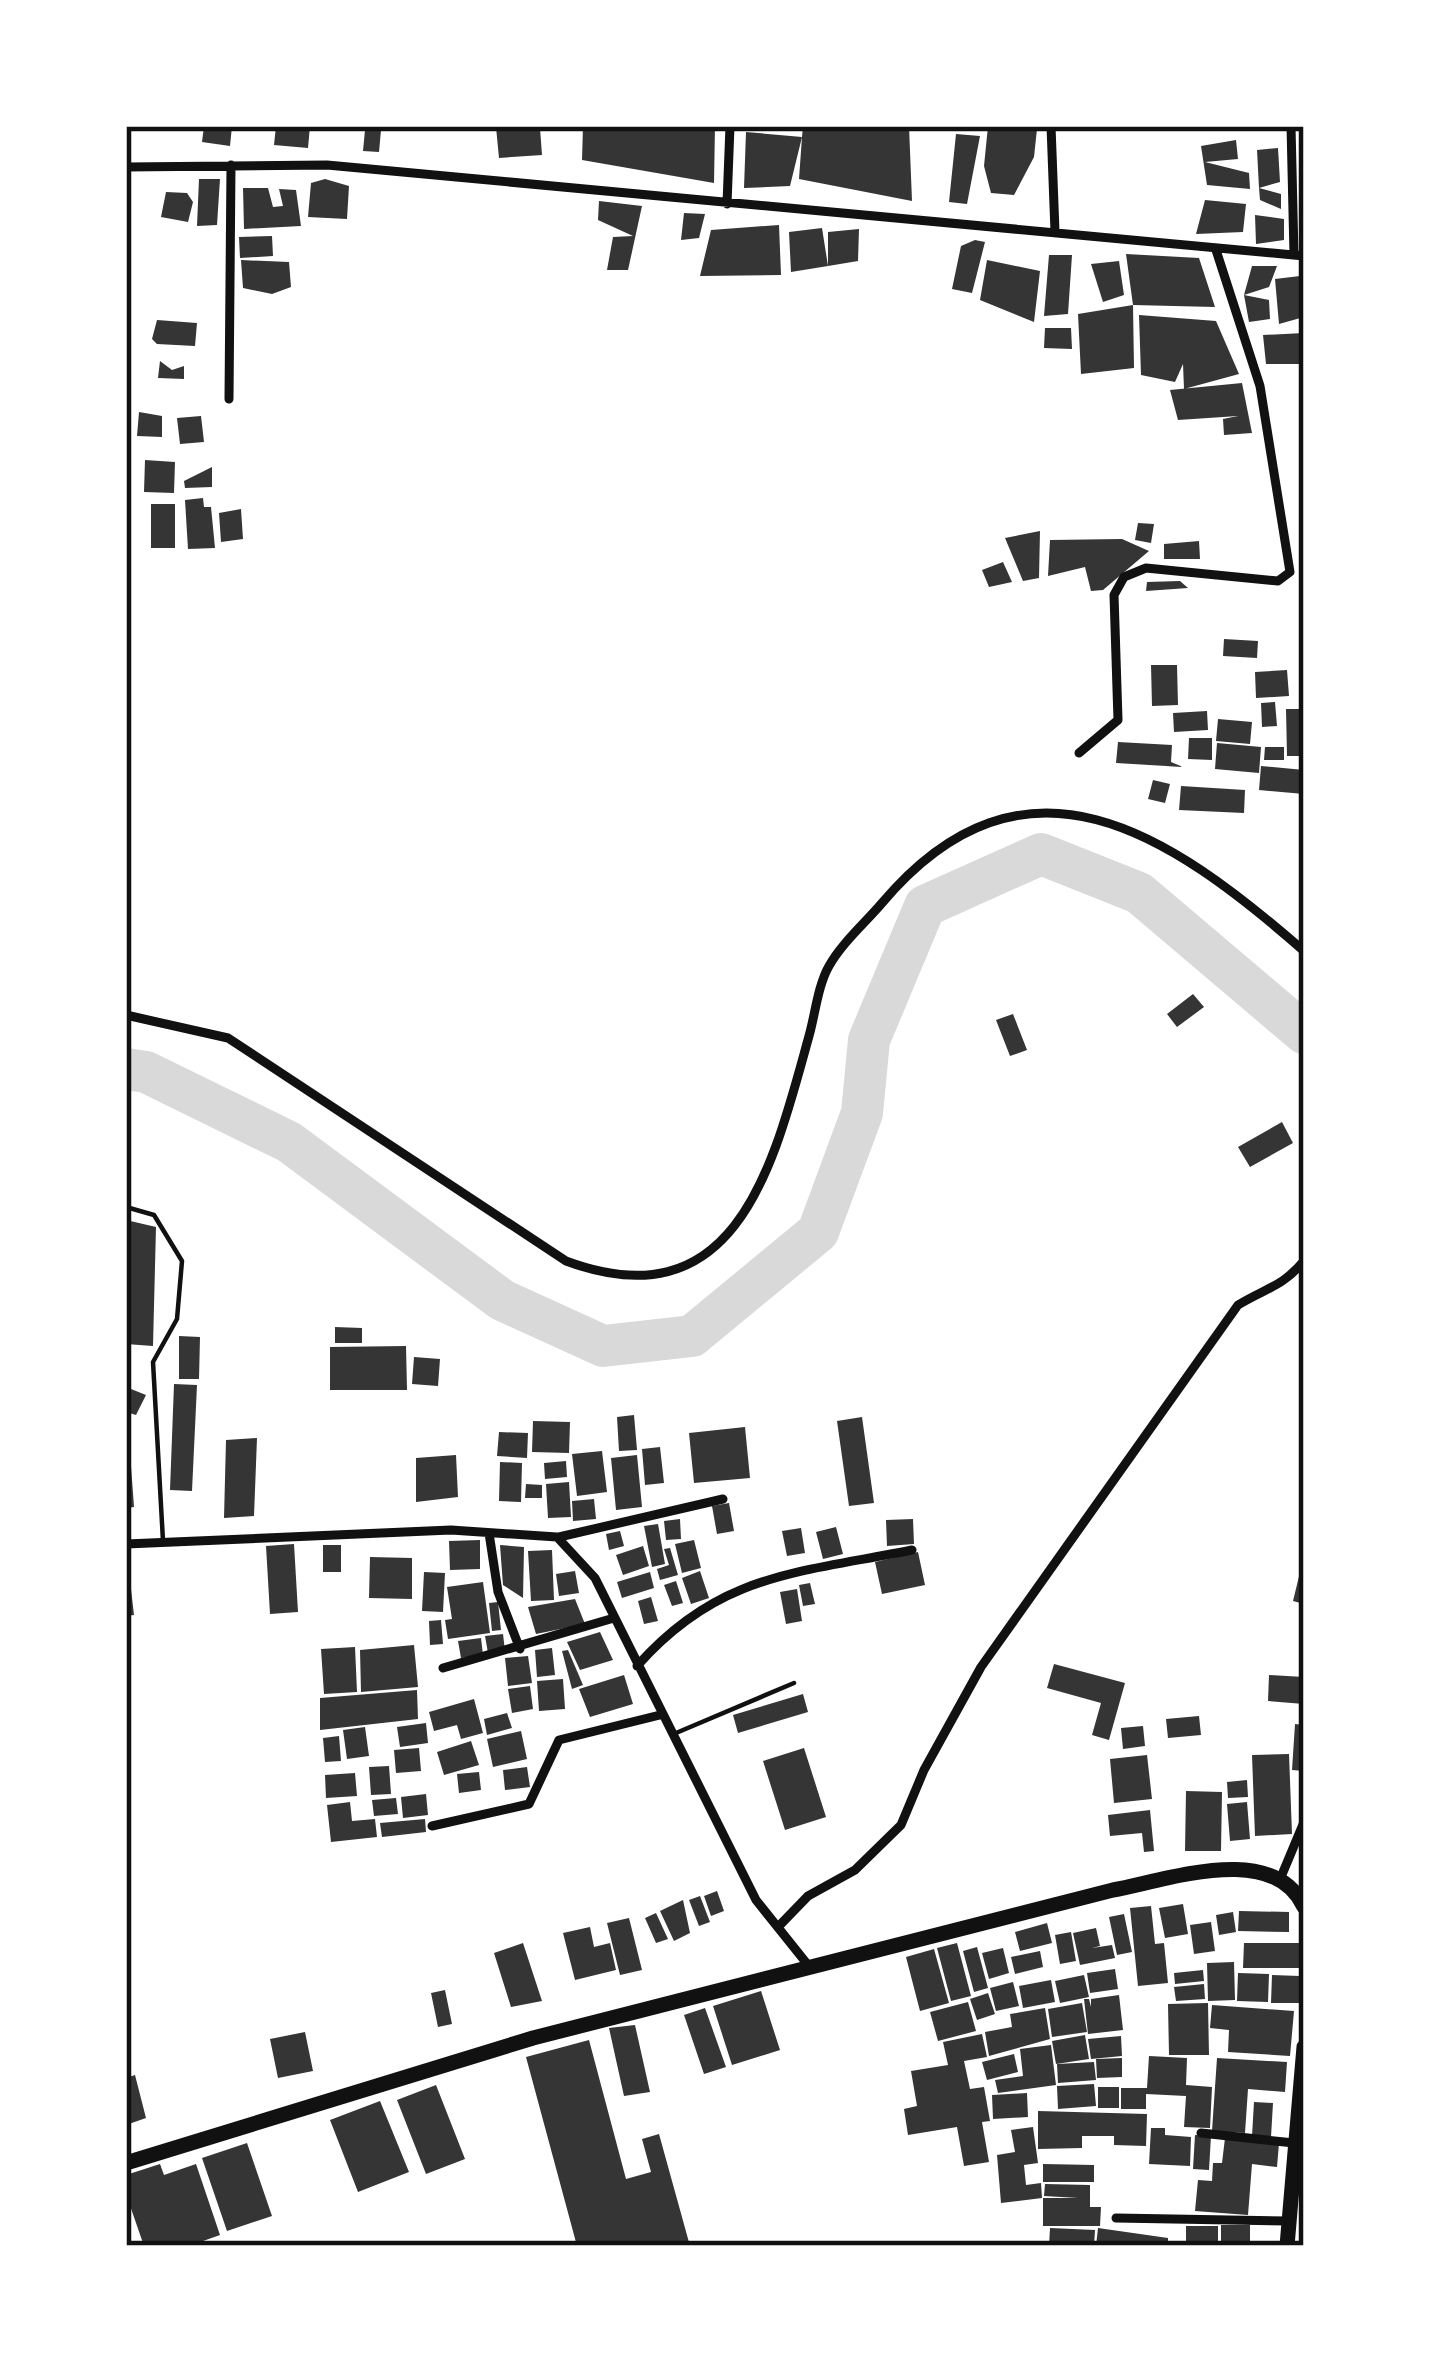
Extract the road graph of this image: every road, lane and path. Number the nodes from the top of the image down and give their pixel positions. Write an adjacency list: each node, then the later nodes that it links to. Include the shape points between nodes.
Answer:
1 (730, 126): 6 (street)
2 (1051, 126): 7 (street)
3 (1291, 126): 9 (street)
4 (230, 165): 5 (street); 6 (street, via 327,165); 10 (street)
5 (126, 167)
6 (727, 204): 7 (street)
7 (1055, 232): 8 (street)
8 (1216, 250): 9 (street); 11 (street, via 1260,386 1290,572 1278,581 1146,568 1124,577 1114,595 1118,720)
9 (1299, 255)
10 (229, 399)
11 (1079, 753)
12 (1304, 951): 13 (street, via 1142,832 1110,819 1062,812 1004,818 940,845 828,968 753,1206 709,1251 649,1276 610,1278 566,1262 228,1038)
13 (126, 1015)
14 (126, 1207): 19 (lane, via 154,1215 182,1261 177,1319 153,1362)
15 (1304, 1261): 33 (street, via 1283,1285 1238,1305 981,1667 901,1825)
16 (723, 1499): 18 (street)
17 (489, 1533): 18 (street); 19 (street); 23 (street, via 498,1592)
18 (557, 1537): 22 (street, via 595,1578)
19 (163, 1541): 20 (street)
20 (126, 1544)
21 (912, 1550): 24 (street, via 739,1586 689,1616)
22 (614, 1618): 23 (street); 24 (street)
23 (520, 1649): 25 (street)
24 (637, 1666): 27 (street)
25 (443, 1668)
26 (794, 1683): 28 (lane)
27 (661, 1715): 28 (street); 30 (street, via 567,1735 553,1745 529,1804)
28 (670, 1735): 33 (street)
29 (1304, 1822): 31 (street)
30 (432, 1826)
31 (1281, 1877): 32 (main road); 34 (main road, via 1211,1872 1113,1890)
32 (1304, 1907)
33 (778, 1928): 34 (street)
34 (808, 1965): 39 (main road, via 533,2038)
35 (1304, 2047): 36 (main road)
36 (1303, 2066): 38 (main road)
37 (1201, 2133): 38 (street)
38 (1294, 2143): 40 (main road)
39 (126, 2163)
40 (1298, 2174): 42 (main road)
41 (1116, 2218): 42 (street)
42 (1289, 2222): 43 (main road)
43 (1287, 2246)

